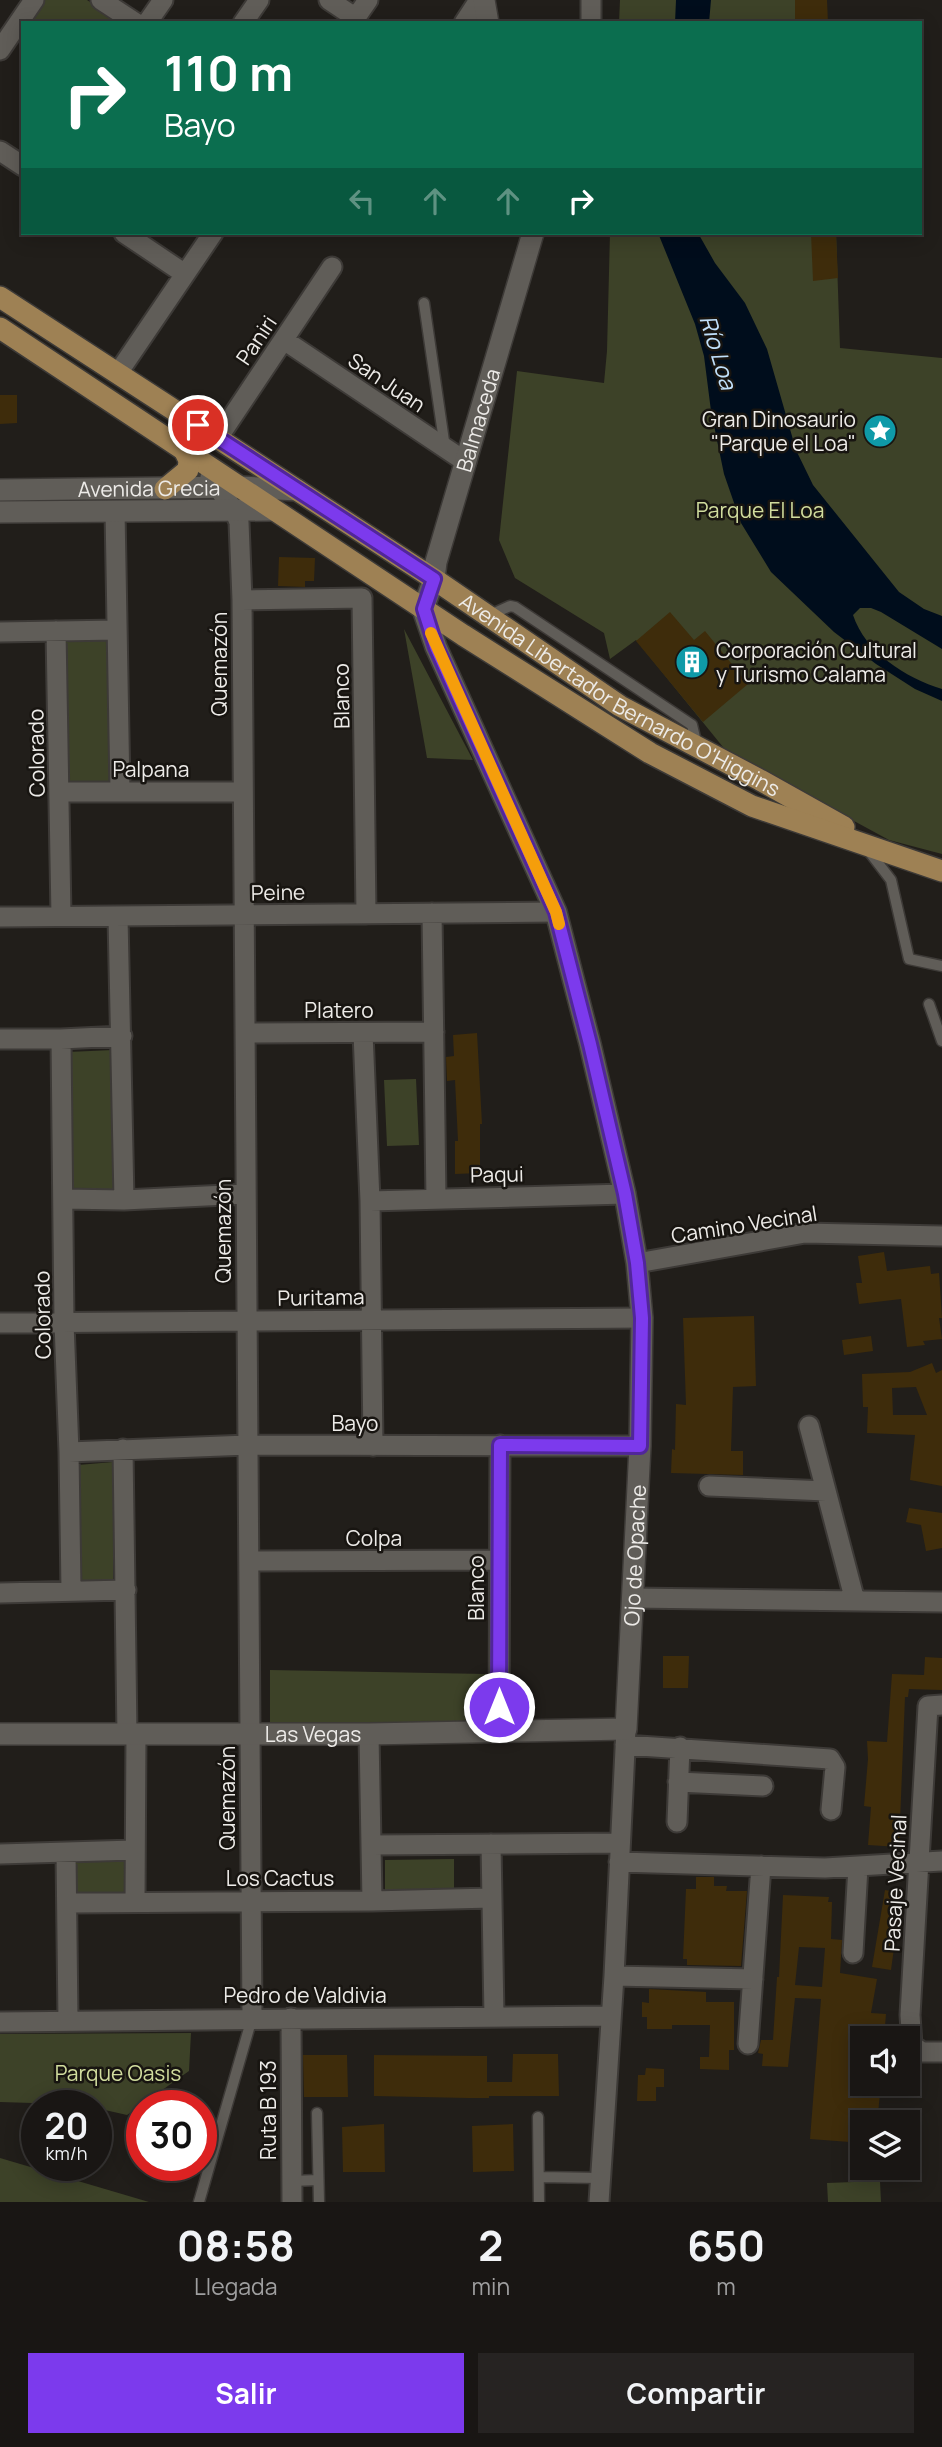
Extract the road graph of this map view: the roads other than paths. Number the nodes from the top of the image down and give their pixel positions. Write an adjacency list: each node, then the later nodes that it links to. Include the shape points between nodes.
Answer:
1 (34, 0): 11 (street)
2 (101, 0): 12 (street)
3 (163, 0): 13 (street)
4 (259, 0): 14 (street)
5 (328, 0): 10 (street)
6 (368, 0): 10 (street)
7 (479, 0): 15 (street)
8 (484, 0): 16 (main road)
9 (591, 0): 17 (street)
10 (354, 20)
11 (22, 21)
12 (133, 21)
13 (148, 21)
14 (244, 21)
15 (465, 21)
16 (488, 21)
17 (591, 21)
18 (20, 25): 19 (street)
19 (0, 50)
20 (0, 150): 21 (street)
21 (21, 165)
22 (127, 235): 26 (street)
23 (212, 235): 26 (street)
24 (532, 235): 35 (main road, Balmaceda)
25 (332, 267): 30 (street, Paniri)
26 (185, 274): 31 (street)
27 (0, 296): 31 (main road, Avenida Libertador Bernardo O'Higgins)
28 (424, 303): 33 (lane)
29 (0, 328): 34 (main road, Avenida Libertador Bernardo O'Higgins)
30 (284, 340): 32 (street, Paniri); 33 (street, San Juan)
31 (118, 373): 32 (main road, Avenida Libertador Bernardo O'Higgins)
32 (218, 439): 39 (main road, Avenida Libertador Bernardo O'Higgins)
33 (445, 448): 35 (street, San Juan)
34 (190, 454): 36 (main road, Avenida Libertador Bernardo O'Higgins); 37 (main road, via 188,470)
35 (466, 462): 44 (main road, Balmaceda)
36 (230, 488): 37 (main road, Avenida Grecia); 39 (main road, Avenida Grecia); 40 (street, Quemazón); 41 (main road, Avenida Libertador Bernardo O'Higgins)
37 (165, 489): 38 (main road, Avenida Grecia)
38 (0, 490)
39 (297, 490): 44 (main road, Avenida Libertador Bernardo O'Higgins)
40 (234, 510): 41 (main road, Avenida Grecia); 42 (main road, Avenida Grecia); 45 (street, Quemazón, via 239,522)
41 (274, 510): 46 (main road, Avenida Libertador Bernardo O'Higgins)
42 (115, 511): 43 (main road, Avenida Grecia); 48 (street)
43 (0, 512)
44 (434, 579): 46 (main road, Balmaceda); 47 (main road, Avenida Libertador Bernardo O'Higgins)
45 (242, 600): 56 (street, Quemazón); 62 (street, Blanco, via 362,598)
46 (424, 609): 57 (main road, Avenida Libertador Bernardo O'Higgins, via 650,753 751,806); 60 (main road, Ojo de Opache, via 436,647)
47 (488, 616): 51 (lane, via 515,607); 52 (main road, Avenida Libertador Bernardo O'Higgins)
48 (117, 630): 49 (street); 54 (street)
49 (56, 631): 50 (street); 55 (street, Colorado)
50 (0, 632)
51 (633, 687): 52 (lane); 53 (lane, via 692,725)
52 (620, 706): 53 (main road, Avenida Libertador Bernardo O'Higgins)
53 (697, 747): 58 (main road, Avenida Libertador Bernardo O'Higgins)
54 (120, 791): 55 (street, Palpana); 56 (street, Palpana)
55 (59, 792): 64 (street, Colorado)
56 (243, 792): 63 (street, Quemazón)
57 (863, 844): 58 (main road, Avenida Libertador Bernardo O'Higgins); 67 (lane, via 891,880 909,959)
58 (892, 854): 59 (main road, Avenida Libertador Bernardo O'Higgins)
59 (942, 872)
60 (556, 912): 61 (street, Peine); 78 (main road, Ojo de Opache)
61 (432, 913): 62 (street, Peine); 70 (street)
62 (366, 914): 63 (street, Peine)
63 (244, 915): 66 (street, Peine); 71 (street, Quemazón)
64 (61, 916): 65 (street, Peine); 66 (street, Peine)
65 (0, 917)
66 (118, 917): 73 (street)
67 (942, 966)
68 (929, 1004): 69 (lane)
69 (940, 1029): 76 (lane)
70 (434, 1032): 72 (street, Platero); 80 (street)
71 (245, 1033): 72 (street, Platero); 77 (street, Quemazón)
72 (363, 1033): 82 (street)
73 (122, 1036): 75 (street); 81 (street)
74 (0, 1039): 75 (street)
75 (61, 1040): 79 (street, Colorado)
76 (942, 1041)
77 (246, 1194): 81 (street); 87 (street, Quemazón)
78 (625, 1194): 80 (street, Paqui); 84 (main road, Ojo de Opache)
79 (63, 1199): 81 (street); 89 (street, Colorado)
80 (436, 1199): 82 (street, Paqui)
81 (124, 1200)
82 (370, 1201): 86 (street)
83 (942, 1236): 84 (street, Camino Vecinal, via 806,1233)
84 (637, 1263): 85 (main road, Ojo de Opache)
85 (642, 1318): 86 (street, Puritama); 94 (main road, Ojo de Opache)
86 (370, 1319): 87 (street, Puritama); 93 (street)
87 (247, 1320): 89 (street, Puritama); 91 (street, Quemazón)
88 (0, 1323): 89 (street, Puritama)
89 (64, 1323): 96 (street, Colorado)
90 (809, 1426): 98 (street)
91 (248, 1445): 93 (street, Bayo); 95 (street, Bayo); 100 (street, Quemazón)
92 (500, 1445): 93 (street, Bayo); 94 (street, Bayo); 99 (street, Blanco)
93 (373, 1446)
94 (640, 1446): 104 (main road, Ojo de Opache)
95 (123, 1449): 96 (street, Bayo); 102 (street)
96 (69, 1452): 101 (street, Colorado)
97 (709, 1486): 98 (street)
98 (826, 1491): 105 (street)
99 (499, 1560): 100 (street, Colpa); 108 (street, Blanco)
100 (248, 1561): 112 (street, Quemazón)
101 (71, 1590): 102 (street); 103 (street)
102 (126, 1590): 110 (street)
103 (0, 1593)
104 (633, 1598): 105 (street); 113 (main road, Ojo de Opache)
105 (855, 1601): 106 (street)
106 (942, 1602)
107 (942, 1705): 126 (street, Pasaje Vecinal, via 928,1706)
108 (499, 1732): 111 (main road, Las Vegas); 113 (main road, Las Vegas)
109 (0, 1734): 110 (main road, Las Vegas)
110 (132, 1734): 112 (main road, Las Vegas); 121 (street)
111 (369, 1734): 112 (main road, Las Vegas); 120 (street)
112 (250, 1735): 131 (street, Quemazón)
113 (626, 1737): 114 (street); 123 (street, Ojo de Opache)
114 (680, 1747): 115 (street); 117 (street, via 830,1759 835,1767)
115 (678, 1782): 116 (street); 118 (street)
116 (763, 1786)
117 (831, 1810)
118 (677, 1822)
119 (491, 1844): 120 (street); 123 (street); 129 (street)
120 (371, 1845): 132 (street)
121 (134, 1850): 122 (street); 130 (street)
122 (66, 1853): 124 (street); 133 (street)
123 (620, 1853): 127 (street); 135 (street, Ojo de Opache)
124 (0, 1854)
125 (942, 1861): 126 (street)
126 (919, 1862): 128 (street); 144 (street, Pasaje Vecinal, via 912,2045 922,2052)
127 (761, 1866): 128 (street); 136 (street)
128 (858, 1867): 134 (street)
129 (491, 1898): 132 (street, Los Cactus); 138 (street)
130 (135, 1901): 131 (street, Los Cactus); 133 (street, Los Cactus)
131 (251, 1901): 132 (street, Los Cactus); 139 (street, Quemazón)
132 (372, 1901)
133 (69, 1903): 141 (street)
134 (853, 1953)
135 (614, 1976): 136 (street); 137 (street, Ojo de Opache)
136 (753, 1979): 143 (street)
137 (610, 2016): 138 (street, Pedro de Valdivia); 148 (street, Ojo de Opache)
138 (494, 2017): 140 (street, Pedro de Valdivia)
139 (252, 2018): 140 (street, Pedro de Valdivia); 141 (street, Pedro de Valdivia); 151 (lane)
140 (291, 2018): 150 (street, Ruta B 193)
141 (68, 2021): 142 (street, Pedro de Valdivia)
142 (0, 2022)
143 (748, 2044)
144 (942, 2052)
145 (317, 2113): 149 (lane)
146 (538, 2117): 147 (lane)
147 (539, 2177): 148 (lane); 154 (lane)
148 (600, 2178): 155 (street, Ojo de Opache)
149 (318, 2180): 150 (lane); 153 (lane)
150 (292, 2181): 152 (street, Ruta B 193)
151 (198, 2202)
152 (292, 2202)
153 (319, 2202)
154 (539, 2202)
155 (599, 2202)

